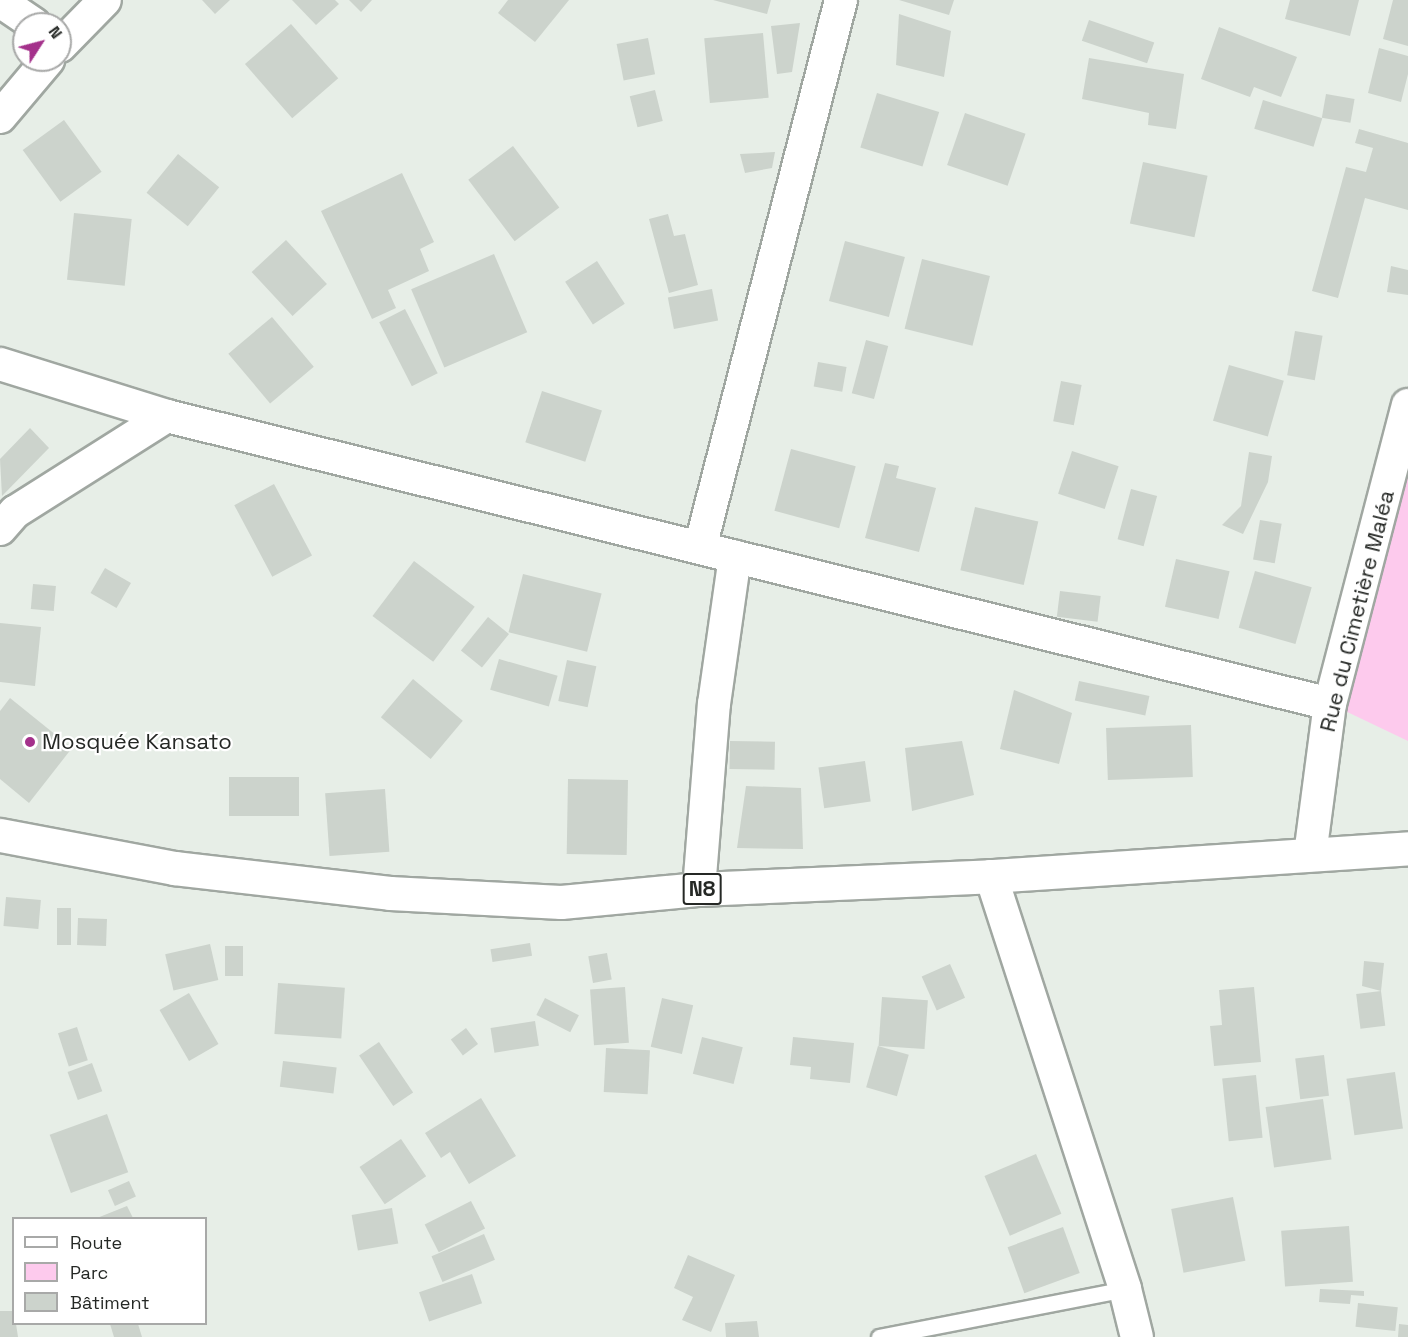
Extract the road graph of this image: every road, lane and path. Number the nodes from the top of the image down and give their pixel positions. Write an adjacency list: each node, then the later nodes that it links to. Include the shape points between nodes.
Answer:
1 (105, 0): 5 (street)
2 (841, 0): 12 (street)
3 (0, 1): 4 (street)
4 (16, 12)
5 (72, 34)
6 (38, 72): 7 (street)
7 (0, 117)
8 (0, 364): 10 (street)
9 (1408, 405): 14 (street, Rue du Cimetière Maléa)
10 (167, 416): 11 (street, via 15,512); 12 (street)
11 (0, 529)
12 (700, 548): 13 (street)
13 (735, 556): 14 (street); 19 (street, via 714,704)
14 (1330, 704): 17 (street, Rue du Cimetière Maléa)
15 (0, 835): 19 (main road, N8, via 174,868 390,893 561,902)
16 (1408, 848): 17 (main road, N8)
17 (1310, 855): 18 (main road, N8)
18 (991, 876): 19 (main road, N8); 20 (street)
19 (699, 889)
20 (1125, 1289): 21 (lane); 22 (street)
21 (879, 1337)
22 (1137, 1337)

